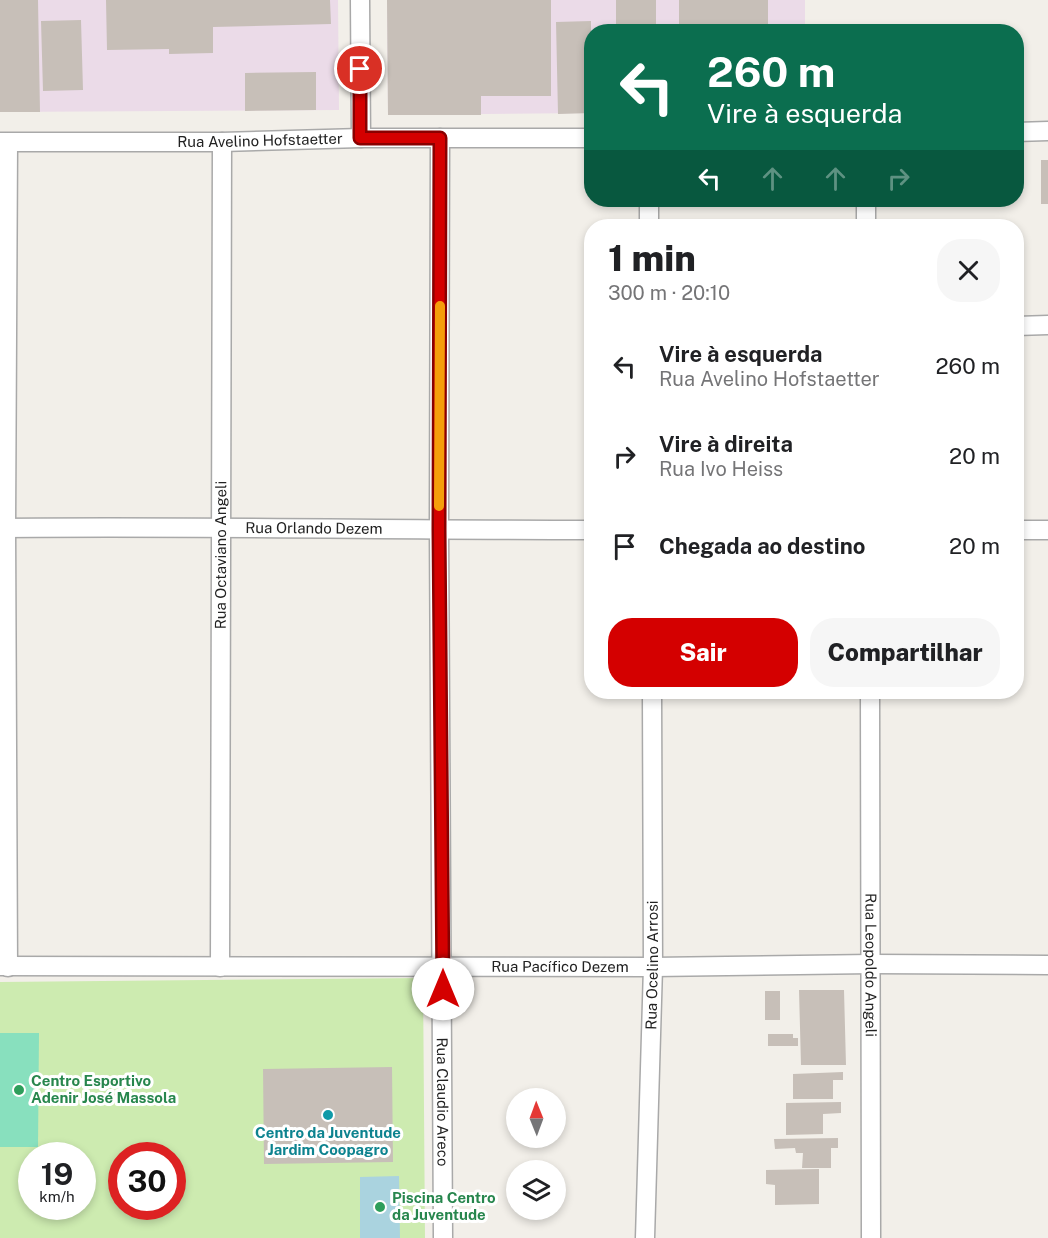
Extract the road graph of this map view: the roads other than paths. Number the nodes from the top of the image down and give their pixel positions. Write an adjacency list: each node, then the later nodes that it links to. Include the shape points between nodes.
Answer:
1 (360, 0): 4 (street)
2 (1048, 131): 3 (street)
3 (1024, 132)
4 (360, 138): 5 (street, Rua Avelino Hofstaetter); 7 (street, Rua Avelino Hofstaetter)
5 (440, 138): 6 (street, Rua Avelino Hofstaetter); 13 (street, Rua Claudio Areco)
6 (584, 138)
7 (222, 142): 8 (street, Rua Avelino Hofstaetter); 11 (street, Rua Octaviano Angeli)
8 (4, 143): 12 (street)
9 (1048, 325): 10 (street)
10 (1024, 326)
11 (220, 526): 12 (street, Rua Orlando Dezem); 13 (street, Rua Orlando Dezem); 22 (street, Rua Octaviano Angeli)
12 (3, 528): 21 (street)
13 (439, 530): 14 (street, Rua Orlando Dezem); 23 (street, Rua Claudio Areco)
14 (584, 530)
15 (1024, 530): 16 (street)
16 (1048, 530)
17 (652, 699): 24 (street, Rua Ocelino Arrosi)
18 (870, 699): 19 (street, Rua Leopoldo Angeli)
19 (872, 964): 20 (street, Rua Pacífico Dezem); 24 (street, Rua Pacífico Dezem); 27 (street, Rua Leopoldo Angeli)
20 (1048, 965)
21 (4, 966): 22 (street, Rua Pacífico Dezem)
22 (220, 967): 23 (street, Rua Pacífico Dezem)
23 (443, 967): 24 (street, Rua Pacífico Dezem); 25 (street, Rua Claudio Areco)
24 (653, 967): 26 (street, Rua Ocelino Arrosi)
25 (443, 1238)
26 (645, 1238)
27 (872, 1238)

